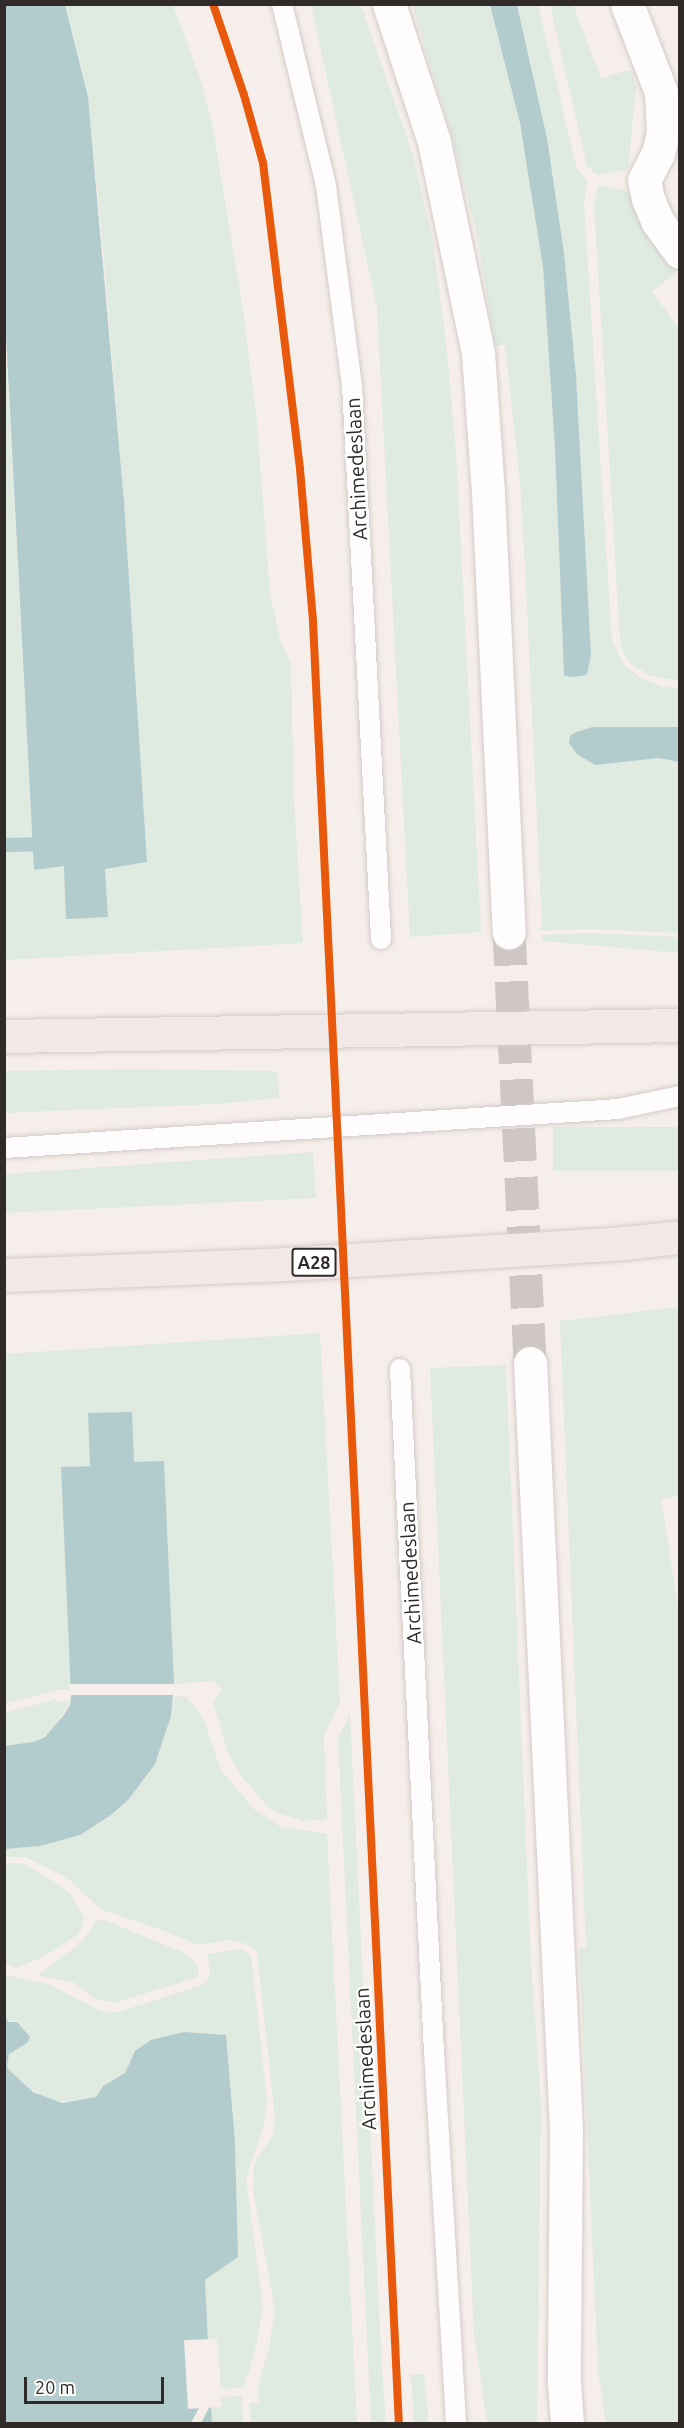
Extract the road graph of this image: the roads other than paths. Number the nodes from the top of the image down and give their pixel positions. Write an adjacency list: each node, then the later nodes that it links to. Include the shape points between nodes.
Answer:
1 (282, 4): 6 (lane, Archimedeslaan, via 326,186 352,384)
2 (389, 4): 5 (main road, via 435,142 478,353)
3 (627, 4): 4 (main road, via 661,92 663,132 658,153 644,180 648,199 658,222)
4 (680, 252)
5 (509, 932)
6 (381, 939)
7 (680, 1025): 8 (highway)
8 (4, 1036)
9 (680, 1096): 10 (lane, via 618,1108)
10 (4, 1148)
11 (680, 1237): 12 (highway, A28, via 279,1264)
12 (4, 1275)
13 (530, 1363): 15 (main road, via 566,2128)
14 (400, 1369): 16 (lane, Archimedeslaan)
15 (564, 2382): 17 (main road); 18 (main road)
16 (456, 2424)
17 (567, 2424)
18 (582, 2424)

